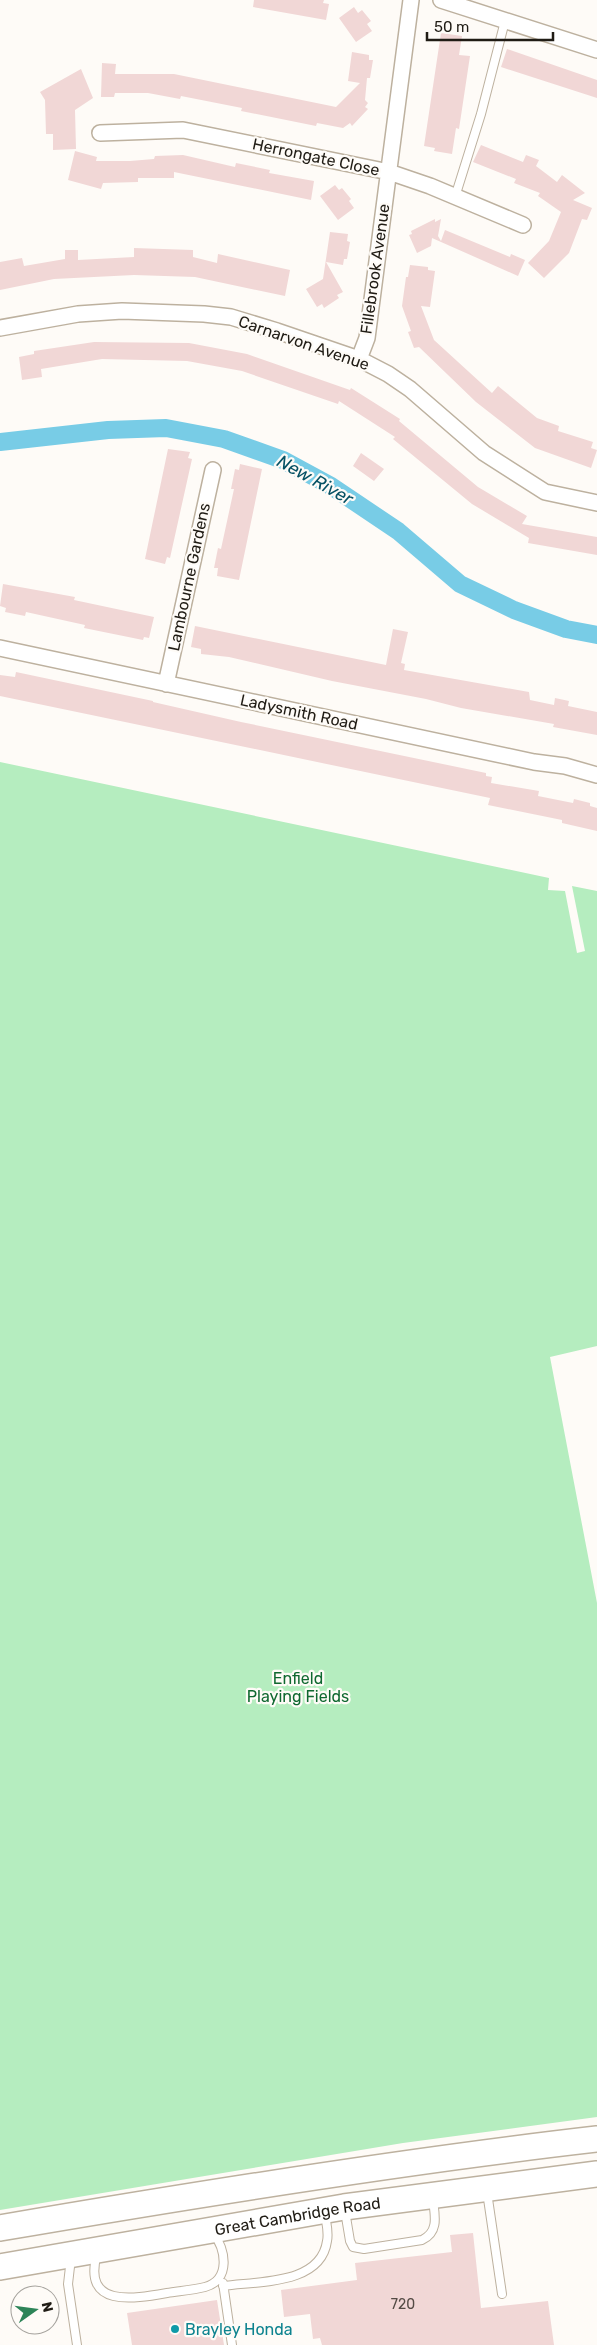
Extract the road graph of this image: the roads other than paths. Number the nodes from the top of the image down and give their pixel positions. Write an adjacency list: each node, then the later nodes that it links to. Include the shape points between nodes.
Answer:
1 (410, 0): 6 (street, Fillebrook Avenue)
2 (441, 0): 3 (street)
3 (505, 21): 4 (street); 7 (lane)
4 (597, 50)
5 (100, 133): 6 (street, Herrongate Close, via 184,130)
6 (389, 172): 7 (street, Herrongate Close); 10 (street, Fillebrook Avenue, via 367,338)
7 (455, 198): 8 (street, Herrongate Close)
8 (523, 225)
9 (0, 328): 10 (street, Carnarvon Avenue, via 78,314 122,311 204,314 231,317)
10 (359, 359): 12 (street, Carnarvon Avenue, via 410,388 454,428 512,473 545,492)
11 (213, 470): 14 (street, Lambourne Gardens)
12 (597, 503)
13 (0, 648): 14 (street, Ladysmith Road)
14 (166, 684): 15 (street, Ladysmith Road)
15 (597, 775)
16 (597, 2139): 21 (highway, via 476,2153 204,2193)
17 (597, 2174): 18 (highway, Great Cambridge Road)
18 (486, 2187): 19 (highway, Great Cambridge Road); 28 (lane)
19 (432, 2195): 20 (highway, Great Cambridge Road); 20 (lane, via 434,2228 431,2236 364,2249 353,2247)
20 (334, 2209): 22 (highway, Great Cambridge Road); 27 (lane, via 324,2252 312,2269 291,2277)
21 (0, 2228)
22 (211, 2230): 23 (highway, Great Cambridge Road); 26 (lane, via 224,2253)
23 (98, 2249): 24 (highway, Great Cambridge Road); 26 (lane, via 93,2267 94,2279 104,2291 122,2298 206,2287)
24 (71, 2254): 25 (highway, Great Cambridge Road); 29 (lane, via 68,2284)
25 (0, 2267)
26 (222, 2273): 27 (lane)
27 (223, 2286): 30 (lane)
28 (502, 2294)
29 (77, 2345)
30 (232, 2345)

